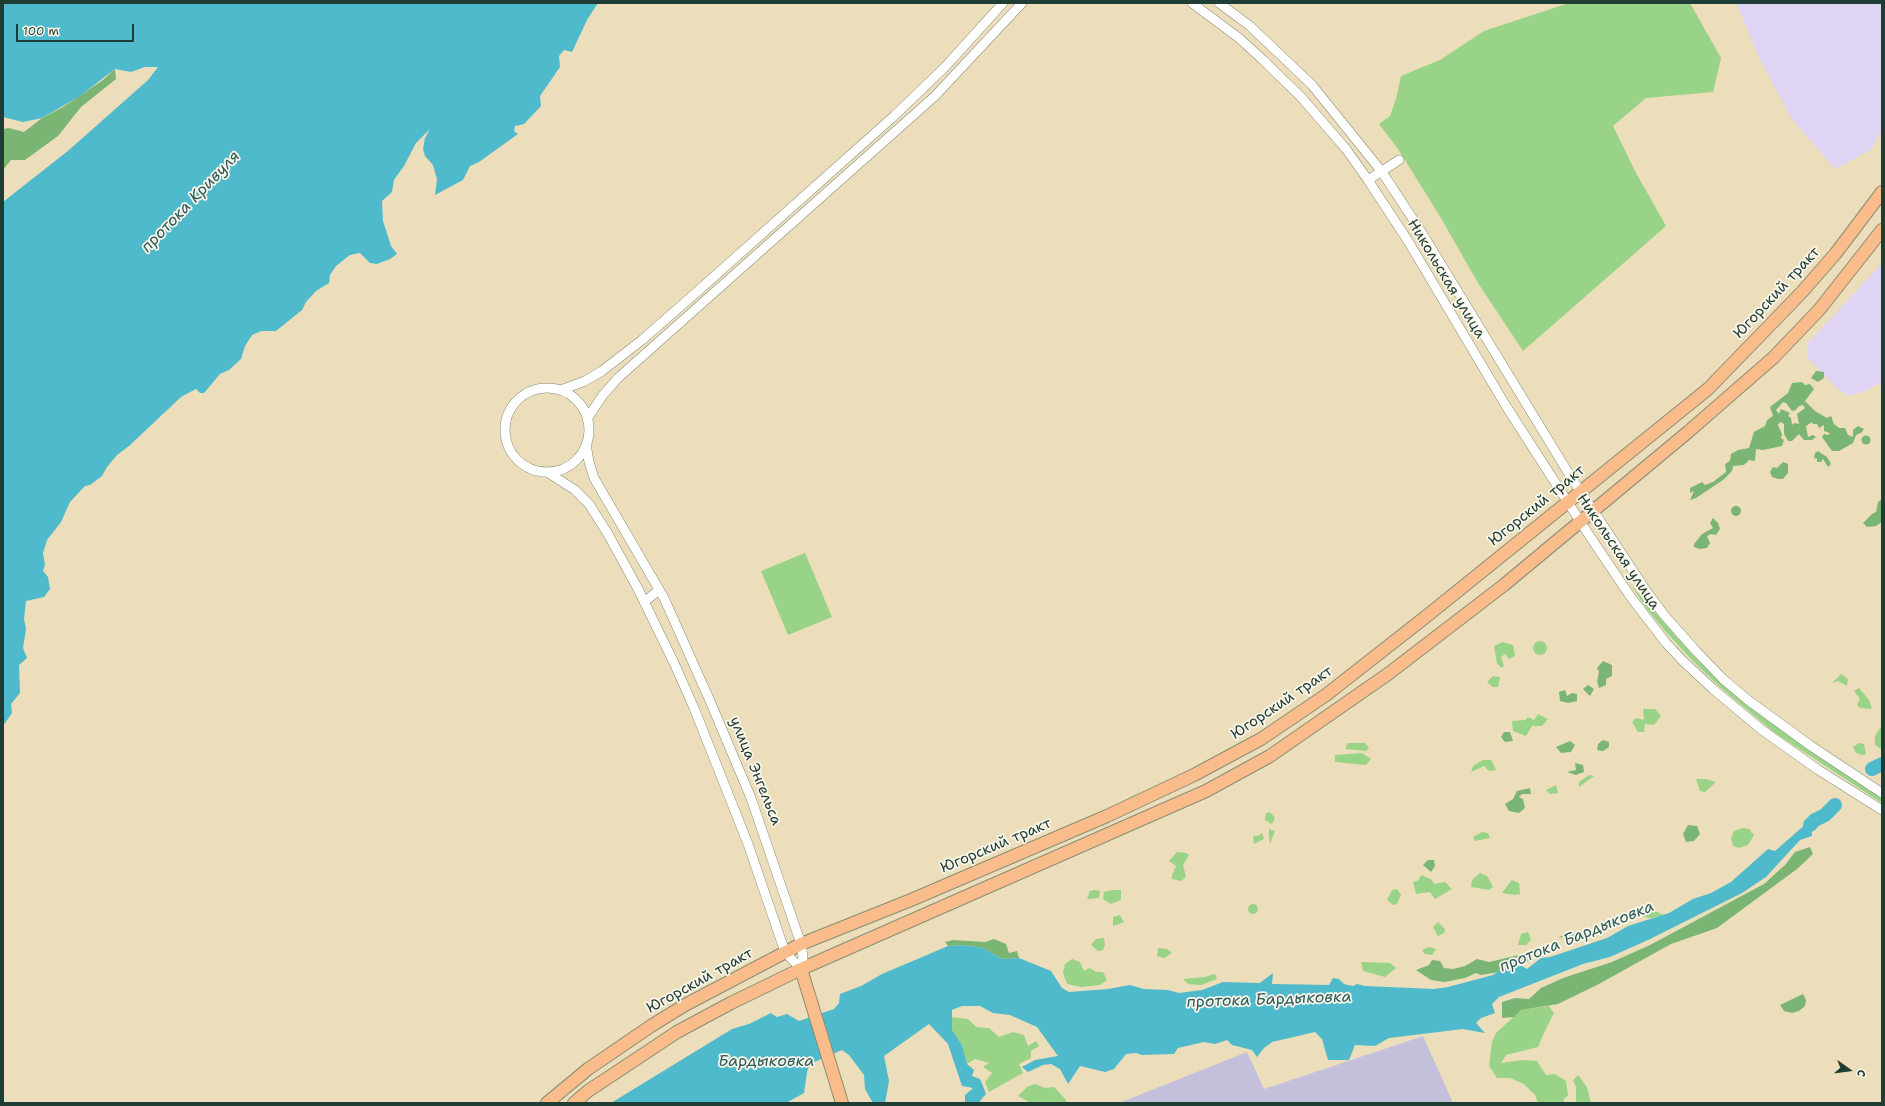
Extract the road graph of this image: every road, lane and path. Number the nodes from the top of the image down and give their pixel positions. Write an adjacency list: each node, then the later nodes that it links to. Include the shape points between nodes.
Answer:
1 (1003, 3): 10 (street, via 945,67 894,116 659,325 602,371)
2 (1022, 3): 11 (street, via 935,96 618,378)
3 (1192, 3): 7 (street, Никольская улица, via 1239,38 1301,97 1333,132)
4 (1219, 3): 6 (street, Никольская улица, via 1250,26 1312,85)
5 (1399, 160): 6 (street)
6 (1382, 172): 7 (street); 14 (street, Никольская улица)
7 (1368, 180): 15 (street, Никольская улица, via 1408,241 1506,406)
8 (1882, 192): 14 (main road, Югорский тракт, via 1836,253 1802,292 1708,389)
9 (1882, 230): 16 (main road, via 1819,310 1773,358)
10 (561, 390): 11 (street, via 579,403); 13 (street, via 539,388 526,393 510,409 505,422 505,437 514,457 532,470)
11 (587, 419): 12 (street, via 589,430)
12 (586, 444): 13 (street, via 574,462 561,470); 18 (street, улица Энгельса, via 597,484)
13 (546, 472): 19 (street, улица Энгельса, via 575,490 589,504)
14 (1581, 492): 15 (main road, Югорский тракт); 16 (street, Никольская улица)
15 (1568, 502): 17 (street, Никольская улица); 22 (main road, Югорский тракт, via 1326,695 1261,740 1194,776 1108,816)
16 (1594, 510): 17 (main road); 20 (street, Никольская улица, via 1647,592 1696,652 1723,679 1748,700)
17 (1580, 521): 21 (street, Никольская улица, via 1649,622 1683,661 1762,730); 24 (main road, via 1504,585 1388,674 1270,756 1206,791)
18 (659, 590): 19 (street); 22 (street, улица Энгельса, via 751,798)
19 (644, 602): 23 (street, улица Энгельса, via 675,666 728,791)
20 (1882, 793)
21 (1882, 810)
22 (801, 944): 23 (main road, Югорский тракт); 24 (street, улица Энгельса)
23 (785, 952): 24 (street, улица Энгельса); 25 (main road, Югорский тракт, via 651,1026 588,1069)
24 (801, 969): 26 (main road, via 678,1032 588,1091); 27 (main road, улица Энгельса)
25 (547, 1103)
26 (574, 1103)
27 (842, 1103)

